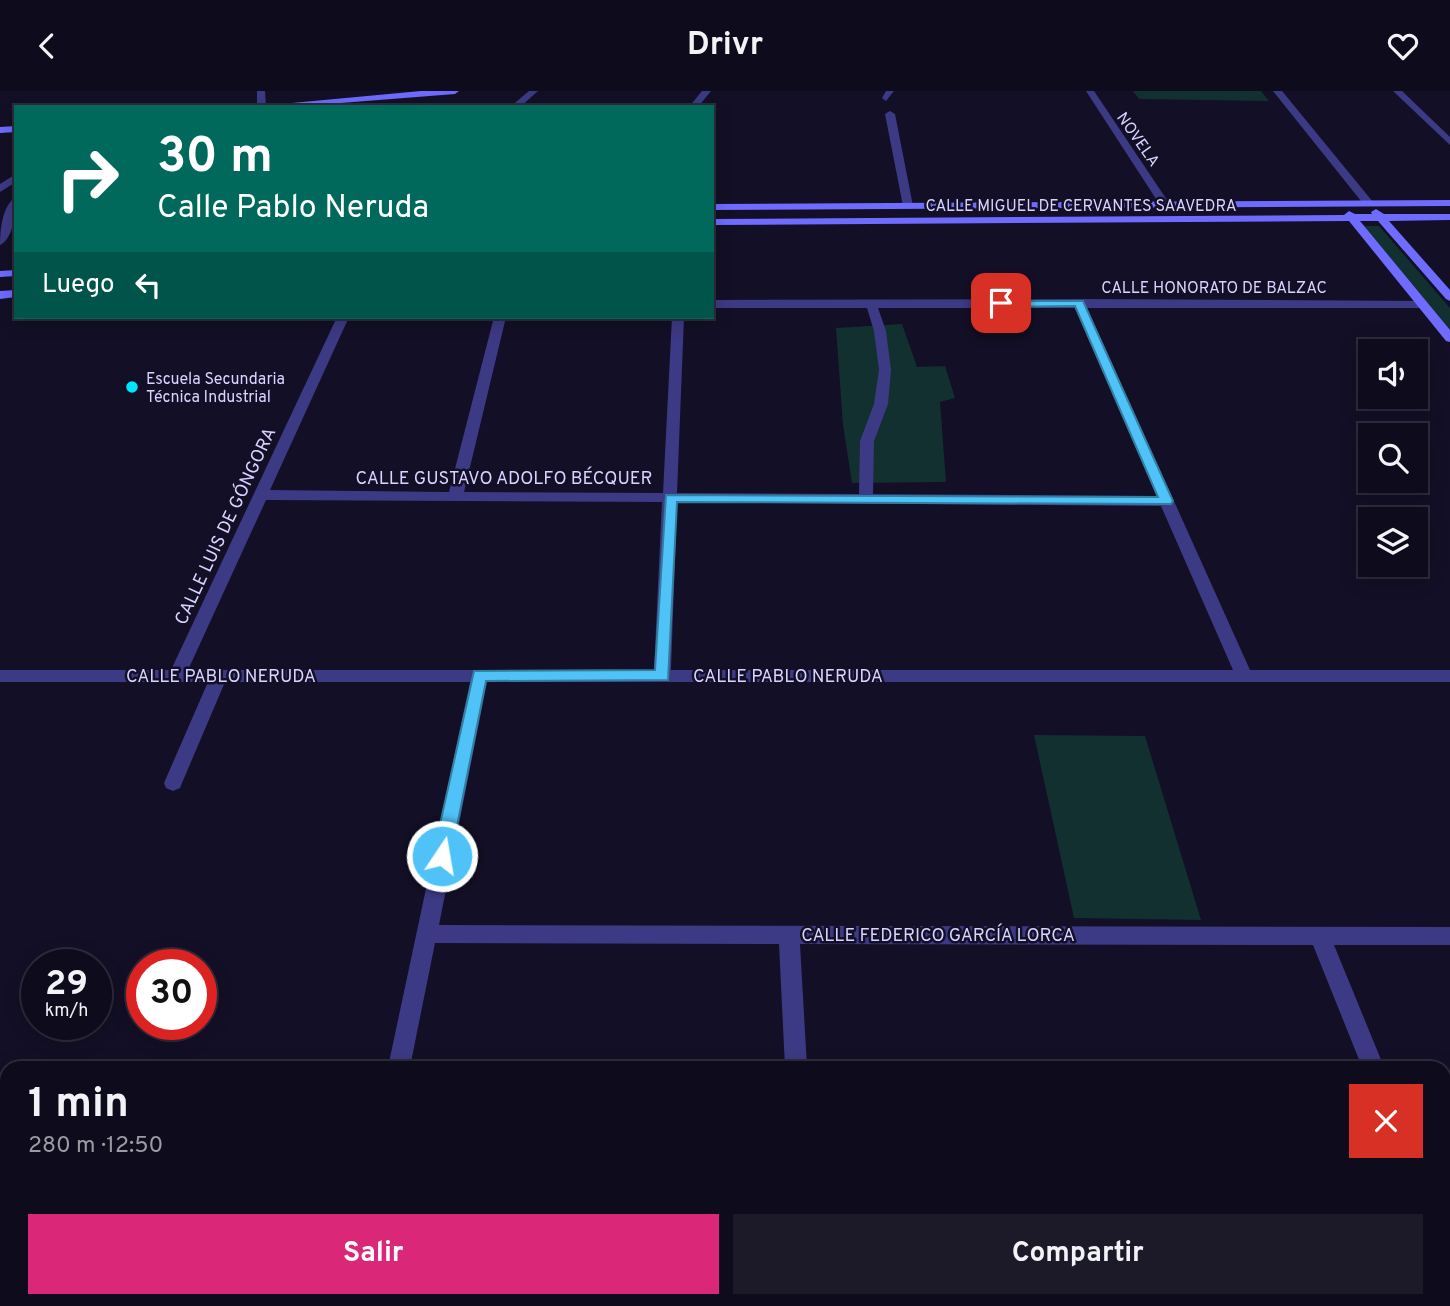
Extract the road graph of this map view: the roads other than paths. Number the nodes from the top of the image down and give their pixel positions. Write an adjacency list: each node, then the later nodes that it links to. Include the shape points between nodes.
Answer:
1 (454, 91): 7 (street)
2 (534, 91): 9 (street)
3 (707, 91): 10 (street)
4 (1090, 91): 13 (street, NOVELA)
5 (1277, 91): 16 (street)
6 (1397, 91): 12 (street)
7 (320, 104): 8 (street)
8 (291, 105)
9 (516, 105)
10 (695, 105)
11 (890, 114): 18 (street)
12 (1450, 142)
13 (1164, 203): 14 (street, CALLE MIGUEL DE CERVANTES SAAVEDRA); 18 (street, CALLE MIGUEL DE CERVANTES SAAVEDRA)
14 (1340, 203): 16 (street, CALLE MIGUEL DE CERVANTES SAAVEDRA); 22 (street)
15 (1450, 203): 16 (street, CALLE MIGUEL DE CERVANTES SAAVEDRA)
16 (1369, 204): 21 (street)
17 (14, 205): 24 (street)
18 (908, 206): 19 (street, CALLE MIGUEL DE CERVANTES SAAVEDRA)
19 (714, 207)
20 (1450, 217): 21 (street, CALLE MIGUEL DE CERVANTES SAAVEDRA)
21 (1381, 218): 22 (street, CALLE MIGUEL DE CERVANTES SAAVEDRA); 25 (street)
22 (1353, 219): 23 (street, CALLE MIGUEL DE CERVANTES SAAVEDRA); 28 (street)
23 (714, 222)
24 (0, 242)
25 (1450, 297)
26 (871, 303): 27 (street, CALLE HONORATO DE BALZAC); 29 (street, CALLE HONORATO DE BALZAC); 37 (street, via 885,370 881,404 867,441)
27 (1079, 303): 28 (street, CALLE HONORATO DE BALZAC); 38 (street)
28 (1421, 303): 33 (street)
29 (714, 304)
30 (342, 319): 34 (street, CALLE LUIS DE GÓNGORA)
31 (500, 319): 35 (street)
32 (678, 319): 36 (street)
33 (1450, 338)
34 (260, 495): 35 (street, CALLE GUSTAVO ADOLFO BÉCQUER); 39 (street, CALLE LUIS DE GÓNGORA)
35 (455, 497): 36 (street, CALLE GUSTAVO ADOLFO BÉCQUER)
36 (670, 498): 37 (street, CALLE GUSTAVO ADOLFO BÉCQUER); 41 (street)
37 (866, 499): 38 (street, CALLE GUSTAVO ADOLFO BÉCQUER)
38 (1167, 501): 44 (street)
39 (177, 675): 42 (street, CALLE PABLO NERUDA); 43 (street, CALLE PABLO NERUDA)
40 (480, 675): 41 (street, CALLE PABLO NERUDA); 43 (street, CALLE PABLO NERUDA); 47 (street)
41 (662, 675): 44 (street, CALLE PABLO NERUDA)
42 (0, 676)
43 (219, 676): 46 (street)
44 (1244, 676): 45 (street, CALLE PABLO NERUDA)
45 (1450, 676)
46 (173, 783)
47 (426, 934): 48 (street, CALLE FEDERICO GARCÍA LORCA); 51 (street)
48 (789, 935): 49 (street, CALLE FEDERICO GARCÍA LORCA); 52 (street)
49 (1320, 936): 50 (street, CALLE FEDERICO GARCÍA LORCA); 53 (street)
50 (1450, 936)
51 (400, 1061)
52 (796, 1061)
53 (1371, 1061)

